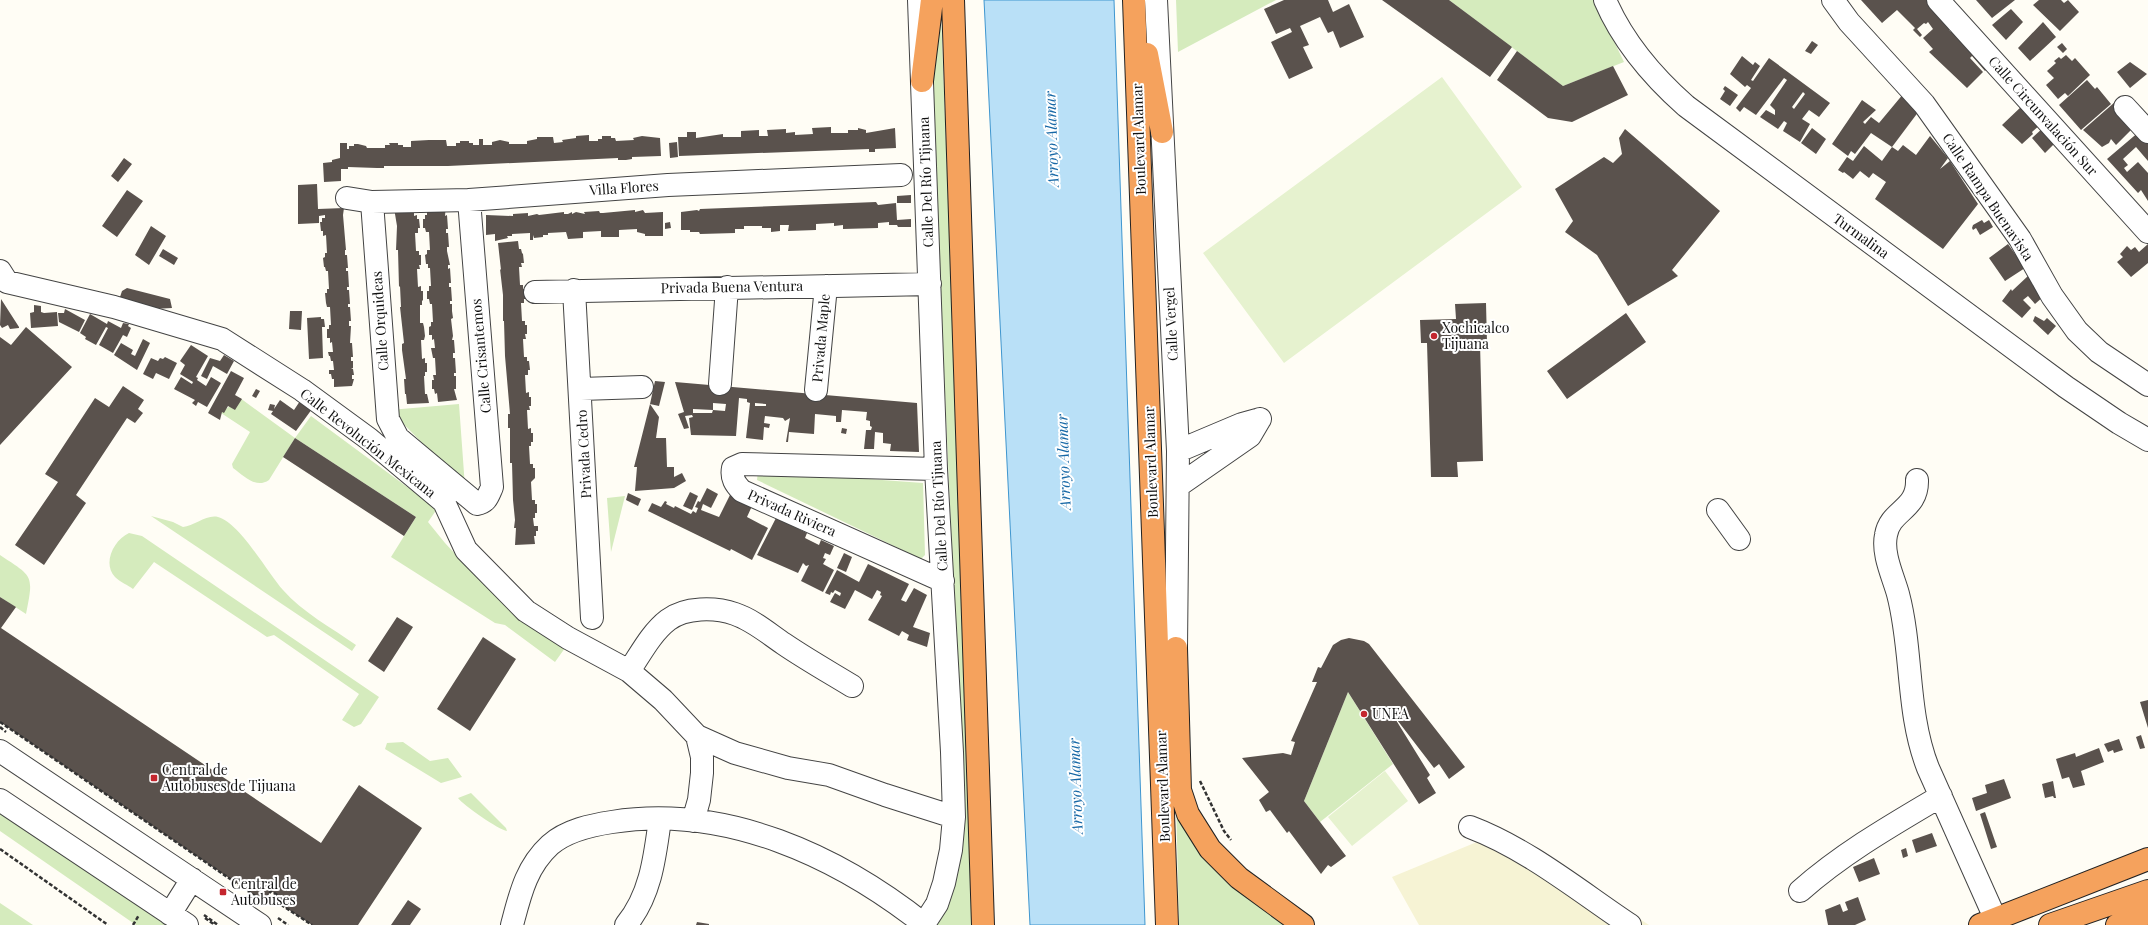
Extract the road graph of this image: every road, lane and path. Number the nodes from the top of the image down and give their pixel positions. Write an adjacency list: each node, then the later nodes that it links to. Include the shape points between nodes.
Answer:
1 (919, 0): 10 (street, Calle Del Río Tijuana)
2 (932, 0): 10 (highway)
3 (953, 0): 67 (highway)
4 (1134, 0): 51 (highway, Boulevard Alamar)
5 (1139, 0): 12 (highway)
6 (1156, 0): 12 (street, Calle Vergel)
7 (1605, 0): 31 (street, Turmalina, via 1633,48 1667,89 1691,110 2066,387)
8 (1833, 0): 26 (street, Calle Rampa Buenavista, via 1924,104 2020,239 2052,296 2077,331 2099,352)
9 (1938, 0): 18 (street, Calle Circunvalación Sur)
10 (922, 81): 14 (street, Calle Del Río Tijuana)
11 (2125, 107): 13 (street)
12 (1162, 132): 32 (street, Calle Vergel)
13 (2148, 132)
14 (926, 174): 16 (street, Villa Flores, via 668,185); 20 (street, Calle Del Río Tijuana)
15 (347, 198): 17 (street, Villa Flores)
16 (469, 200): 17 (street, Villa Flores); 30 (street, Calle Crisantemos, via 492,487 488,498 476,504)
17 (372, 202): 30 (street, Calle Orquideas, via 386,408 388,419)
18 (2148, 232)
19 (2, 279): 41 (street, Calle Revolución Mexicana, via 208,334 238,348 302,390 369,439 444,502 466,550 526,611 568,638)
20 (930, 284): 21 (street, Privada Buena Ventura); 33 (street, Calle Del Río Tijuana)
21 (826, 286): 22 (street, Privada Buena Ventura); 29 (street, Privada Maple)
22 (727, 287): 23 (street, Privada Buena Ventura); 25 (street)
23 (574, 290): 24 (street, Privada Buena Ventura); 28 (street, Privada Cedro)
24 (535, 292)
25 (720, 384)
26 (2148, 385)
27 (642, 387): 28 (street)
28 (581, 389): 39 (street, Privada Cedro)
29 (816, 390)
30 (398, 438)
31 (2148, 440)
32 (1178, 450): 35 (street, Calle Vergel); 35 (street, via 1260,419 1250,436)
33 (936, 469): 38 (street, Calle Del Río Tijuana); 38 (street, Privada Riviera, via 742,464 733,468 732,473 736,485 742,491)
34 (1917, 480): 46 (street, via 1917,491 1910,503 1888,525 1885,547 1904,619 1916,726 1922,751)
35 (1178, 486): 40 (street, Calle Vergel)
36 (1718, 510): 37 (street)
37 (1739, 539)
38 (943, 581): 48 (street, Calle Del Río Tijuana)
39 (592, 618)
40 (1176, 648): 51 (highway); 69 (highway, via 1180,790 1188,814 1210,849 1238,878)
41 (629, 671): 42 (street, via 667,621 686,611 708,610 735,614 758,626); 44 (street, Calle Revolución Mexicana, via 663,700)
42 (852, 686)
43 (0, 722): 64 (path, via 264,902 271,891 283,899 280,904)
44 (697, 736): 48 (street, via 748,757 788,768 829,775 885,796); 50 (street, Calle Revolución Mexicana, via 702,757 702,786)
45 (0, 751): 55 (street)
46 (1941, 796): 56 (street, via 1858,846 1825,869); 60 (street)
47 (0, 800): 59 (street)
48 (954, 817): 61 (street, Calle Del Río Tijuana, via 944,883)
49 (660, 819): 50 (street); 65 (street, via 600,824 578,830 551,844 534,862 527,875); 66 (street, via 652,872 640,906)
50 (693, 821): 61 (street, via 759,833 812,854 861,880)
51 (1164, 821): 68 (highway, Boulevard Alamar)
52 (1470, 827): 70 (street, via 1508,845)
53 (0, 849): 62 (path)
54 (2148, 859): 60 (highway)
55 (192, 879): 59 (street); 63 (street)
56 (1800, 891)
57 (2148, 891): 71 (highway)
58 (2148, 913): 72 (highway)
59 (178, 919)
60 (1988, 922)
61 (925, 924)
62 (108, 925)
63 (260, 925)
64 (312, 925)
65 (512, 925)
66 (626, 925)
67 (983, 925)
68 (1167, 925)
69 (1303, 925)
70 (1630, 925)
71 (2050, 925)
72 (2117, 925)

